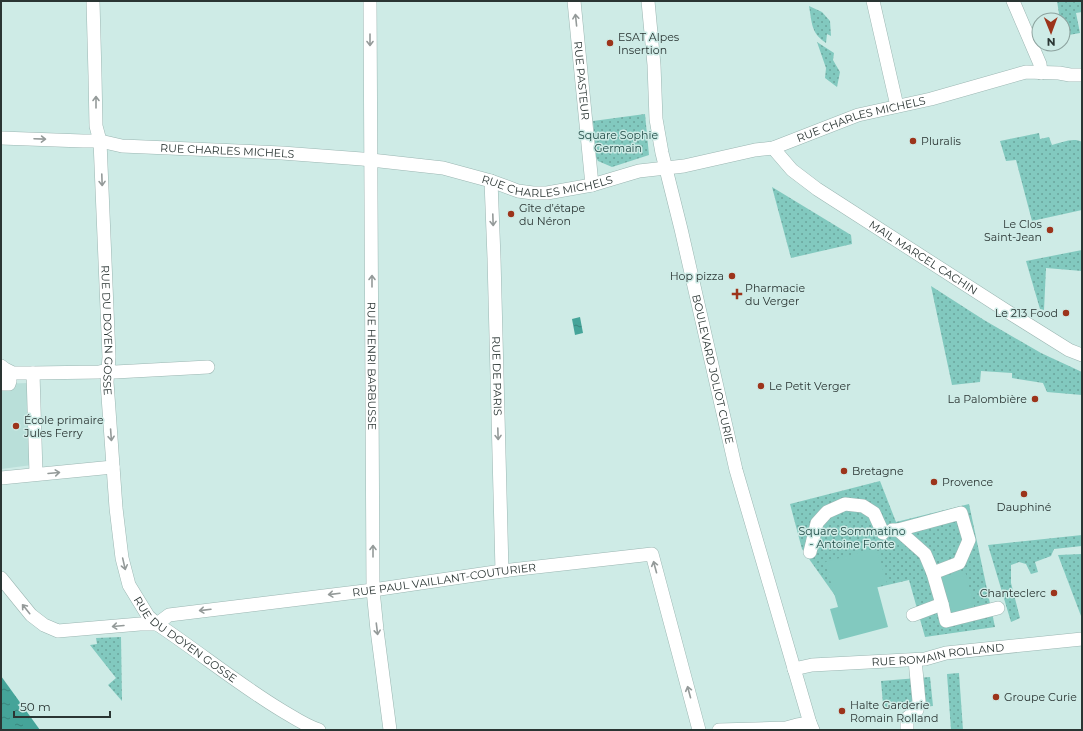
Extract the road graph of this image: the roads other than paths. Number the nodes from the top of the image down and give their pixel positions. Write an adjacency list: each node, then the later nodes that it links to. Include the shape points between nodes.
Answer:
1 (93, 1): 11 (street, RUE DU DOYEN GOSSE, one-way to 1, via 96,126)
2 (370, 1): 13 (street, RUE HENRI BARBUSSE, one-way to 13)
3 (574, 1): 16 (street, RUE PASTEUR, one-way to 3)
4 (648, 1): 14 (street, BOULEVARD JOLIOT CURIE, via 656,119)
5 (873, 1): 9 (street)
6 (1013, 1): 7 (street, via 1040,64)
7 (1041, 72): 8 (street, RUE CHARLES MICHELS); 9 (street, RUE CHARLES MICHELS, via 1026,72)
8 (1082, 75)
9 (897, 106): 12 (street, RUE CHARLES MICHELS, via 858,116)
10 (1, 138): 11 (street, RUE CHARLES MICHELS, one-way to 11)
11 (100, 141): 13 (street, RUE CHARLES MICHELS, via 122,146); 20 (street, RUE DU DOYEN GOSSE, one-way to 20)
12 (773, 148): 14 (street, RUE CHARLES MICHELS); 17 (street, MAIL MARCEL CACHIN, via 792,170 817,188 1005,310 1069,350)
13 (371, 160): 15 (street, RUE CHARLES MICHELS, via 443,168); 32 (street, RUE HENRI BARBUSSE, one-way to 13)
14 (665, 169): 16 (street, RUE CHARLES MICHELS, via 639,171); 39 (street, BOULEVARD JOLIOT CURIE, via 736,470)
15 (491, 181): 16 (street, RUE CHARLES MICHELS, via 518,191 533,193); 29 (street, RUE DE PARIS, one-way to 29)
16 (592, 185)
17 (1082, 355)
18 (1, 366): 22 (street)
19 (208, 367): 20 (street, via 115,372)
20 (108, 370): 21 (street); 24 (street, RUE DU DOYEN GOSSE, one-way to 24)
21 (33, 373): 22 (street); 25 (street)
22 (7, 375): 23 (street, via 9,384)
23 (1, 384)
24 (113, 467): 25 (street, one-way to 24); 36 (street, RUE DU DOYEN GOSSE, one-way to 36, via 122,558 129,584 148,616)
25 (36, 474): 26 (street)
26 (1, 478)
27 (891, 531): 28 (street, via 863,506 845,504 827,512 817,523); 30 (street, via 925,554); 30 (street, via 961,513 969,540 959,563)
28 (810, 552)
29 (502, 571): 32 (street, RUE PAUL VAILLANT-COUTURIER); 43 (street, RUE PAUL VAILLANT-COUTURIER, one-way to 29, via 652,554)
30 (933, 573): 33 (street)
31 (1, 578): 36 (street, RUE PAUL VAILLANT-COUTURIER, one-way to 31, via 58,631 44,625 31,614)
32 (373, 590): 36 (street, RUE PAUL VAILLANT-COUTURIER, one-way to 36, via 169,615); 42 (street, RUE HENRI BARBUSSE, one-way to 42)
33 (942, 604): 34 (street, via 946,622); 35 (street)
34 (998, 608)
35 (913, 615)
36 (157, 624): 41 (street, RUE DU DOYEN GOSSE, via 272,704)
37 (1082, 638): 38 (street, RUE ROMAIN ROLLAND, via 946,653)
38 (915, 660): 39 (street, RUE ROMAIN ROLLAND, via 812,665); 45 (street, via 919,701 917,710 907,718)
39 (794, 669): 40 (street, BOULEVARD JOLIOT CURIE)
40 (811, 727): 44 (street, via 797,725 786,728)
41 (319, 730)
42 (390, 730)
43 (699, 730)
44 (719, 730)
45 (908, 730)

